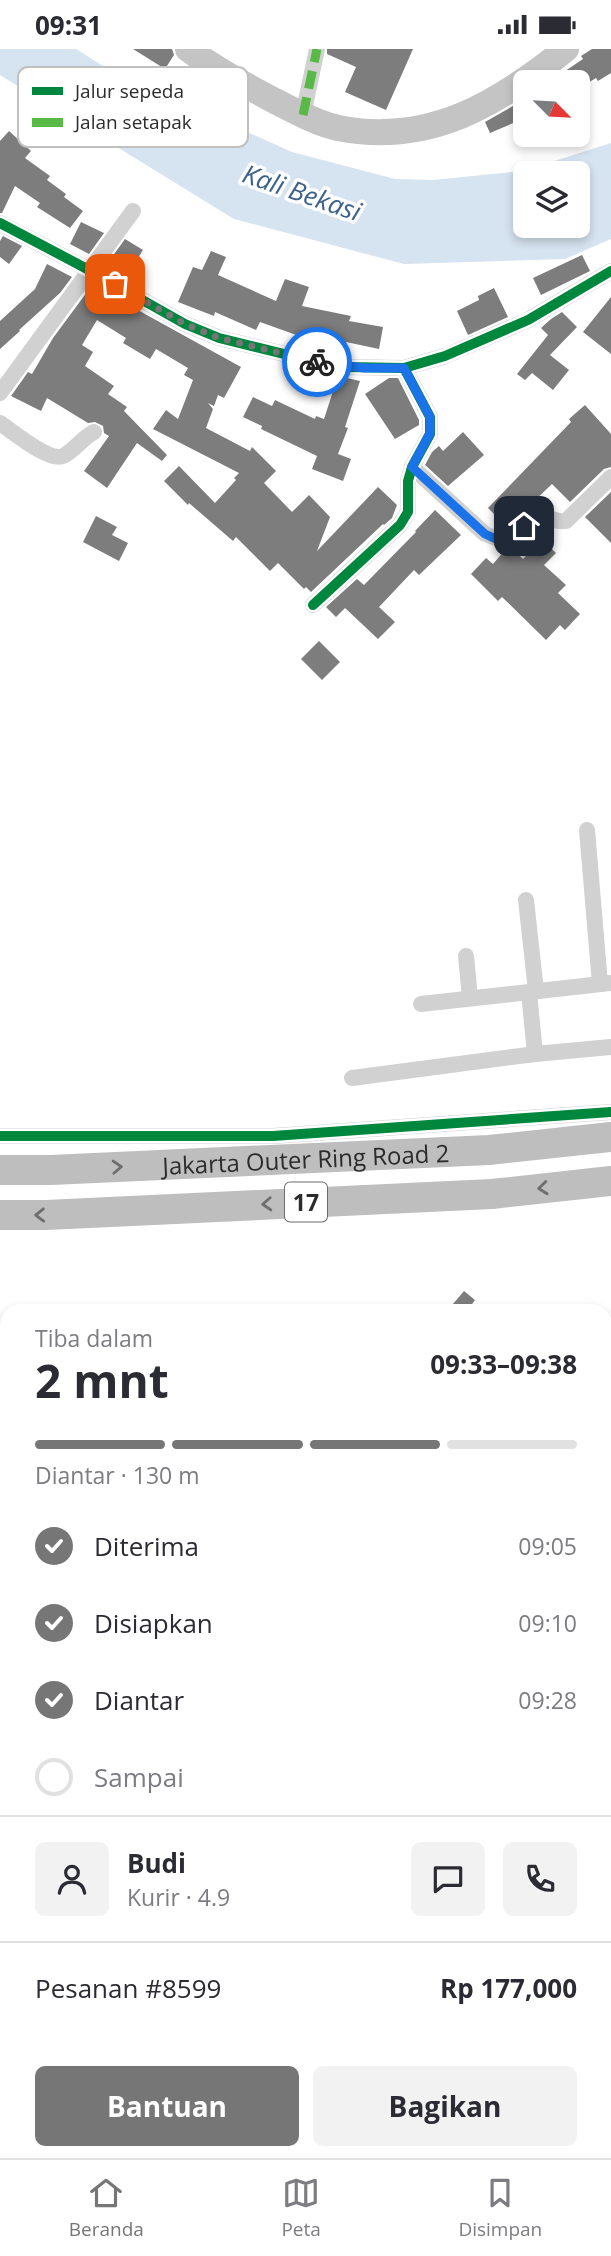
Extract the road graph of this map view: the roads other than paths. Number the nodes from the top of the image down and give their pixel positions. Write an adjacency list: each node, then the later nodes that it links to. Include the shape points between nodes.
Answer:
1 (188, 49): 4 (main road)
2 (317, 49): 6 (street)
3 (566, 49): 6 (main road, via 476,110 430,127 355,130)
4 (216, 67)
5 (248, 87): 6 (main road)
6 (303, 115)
7 (133, 211): 9 (street)
8 (0, 223): 9 (street)
9 (91, 271): 11 (street, via 219,338 321,363); 12 (street)
10 (611, 271): 11 (street, via 528,320 445,356)
11 (404, 368): 15 (street, via 430,417 430,433)
12 (0, 393)
13 (0, 423): 14 (street, via 55,457 64,456)
14 (93, 432)
15 (412, 467): 16 (street, via 485,534 500,541 507,541 536,518 566,521); 17 (street, via 408,512 400,525)
16 (611, 477)
17 (313, 605)
18 (587, 830): 21 (street)
19 (526, 900): 22 (street)
20 (466, 956): 23 (street)
21 (606, 984): 22 (street)
22 (532, 992): 23 (street); 26 (street)
23 (470, 998): 24 (street)
24 (421, 1004)
25 (611, 1047): 26 (street)
26 (535, 1054): 27 (street)
27 (352, 1078)
28 (611, 1112): 29 (street, via 273,1136)
29 (0, 1136)
30 (611, 1137): 31 (highway, Jakarta Outer Ring Road 2 / 17, one-way to 30, via 489,1150)
31 (0, 1170)
32 (611, 1181): 33 (highway, Jakarta Outer Ring Road 2 / 17, one-way to 33, via 492,1193)
33 (0, 1215)

